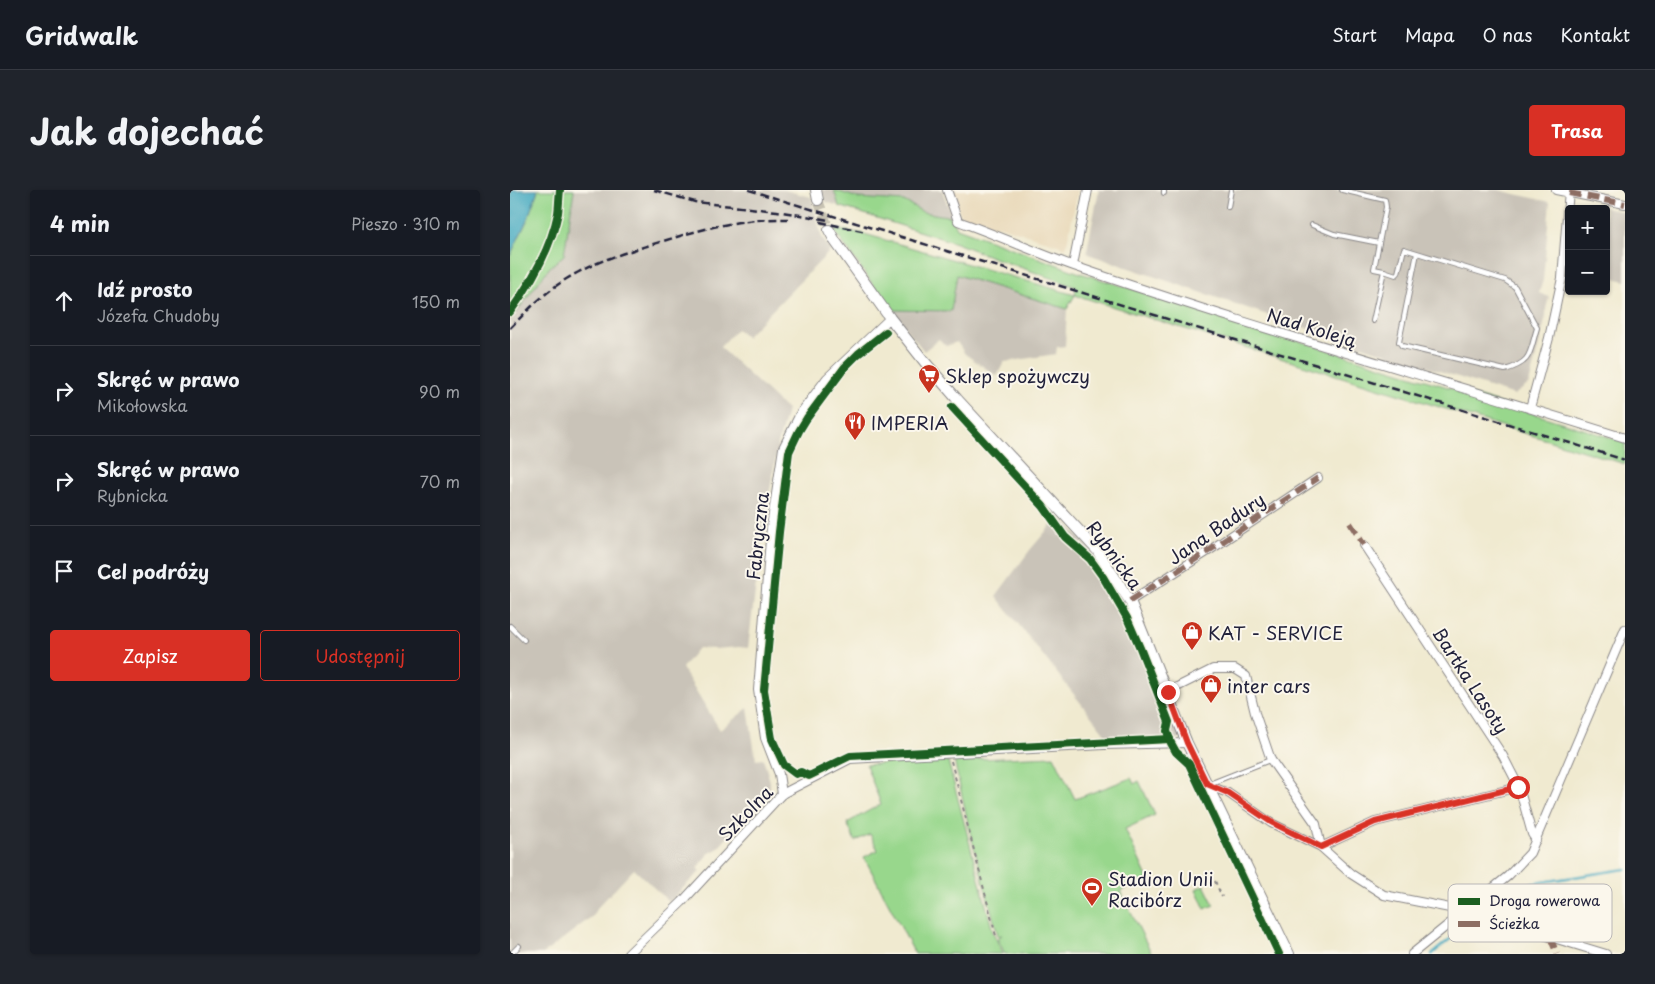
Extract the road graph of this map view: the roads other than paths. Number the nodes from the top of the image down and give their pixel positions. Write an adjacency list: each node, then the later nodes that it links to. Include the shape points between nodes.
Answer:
1 (947, 190): 13 (street, Nad Koleją, via 958,221)
2 (1088, 190): 13 (street)
3 (1231, 190): 8 (lane)
4 (1342, 190): 11 (lane, via 1384,200 1386,208)
5 (1556, 190): 6 (street)
6 (1569, 192): 7 (street); 17 (street, via 1562,278)
7 (1625, 204)
8 (1228, 207)
9 (1312, 225): 11 (lane, via 1334,234)
10 (829, 230): 15 (street, Rybnicka)
11 (1379, 243): 14 (lane, via 1374,269)
12 (1417, 253): 12 (lane, via 1505,280 1515,287 1537,328 1525,362 1505,370 1402,346 1399,342); 14 (lane, via 1404,249 1398,273)
13 (1073, 265): 17 (street, Nad Koleją, via 1300,340)
14 (1384, 271): 16 (lane)
15 (890, 318): 21 (street, Rybnicka, via 957,400 1097,550); 30 (street, Fabryczna, via 827,378 800,414 783,448 771,527 758,690 766,738 779,774)
16 (1373, 320)
17 (1530, 408): 18 (street, Nad Koleją)
18 (1625, 438)
19 (1318, 478): 21 (street, Jana Badury)
20 (1364, 545): 29 (street, Bartka Lasoty, via 1503,756)
21 (1130, 601): 25 (street, Rybnicka)
22 (510, 626): 24 (lane)
23 (1625, 629): 31 (street)
24 (524, 640)
25 (1168, 692): 26 (street, Rybnicka); 27 (street, via 1214,669 1235,668 1246,676)
26 (1187, 743): 28 (street, Rybnicka); 30 (street, Szkolna, via 850,759)
27 (1272, 760): 28 (lane); 32 (street, via 1316,824)
28 (1207, 784): 32 (street); 40 (street, Rybnicka)
29 (1518, 787): 31 (street, Bartka Lasoty); 32 (street, via 1375,822)
30 (782, 794): 39 (street, Szkolna, via 682,902)
31 (1536, 840): 33 (street, via 1530,853)
32 (1321, 847): 34 (street, via 1351,874 1384,895)
33 (1498, 884)
34 (1448, 908)
35 (1448, 925): 41 (street)
36 (1567, 942): 42 (street)
37 (519, 946): 38 (lane)
38 (511, 954)
39 (628, 954)
40 (1289, 954)
41 (1412, 954)
42 (1606, 954)

